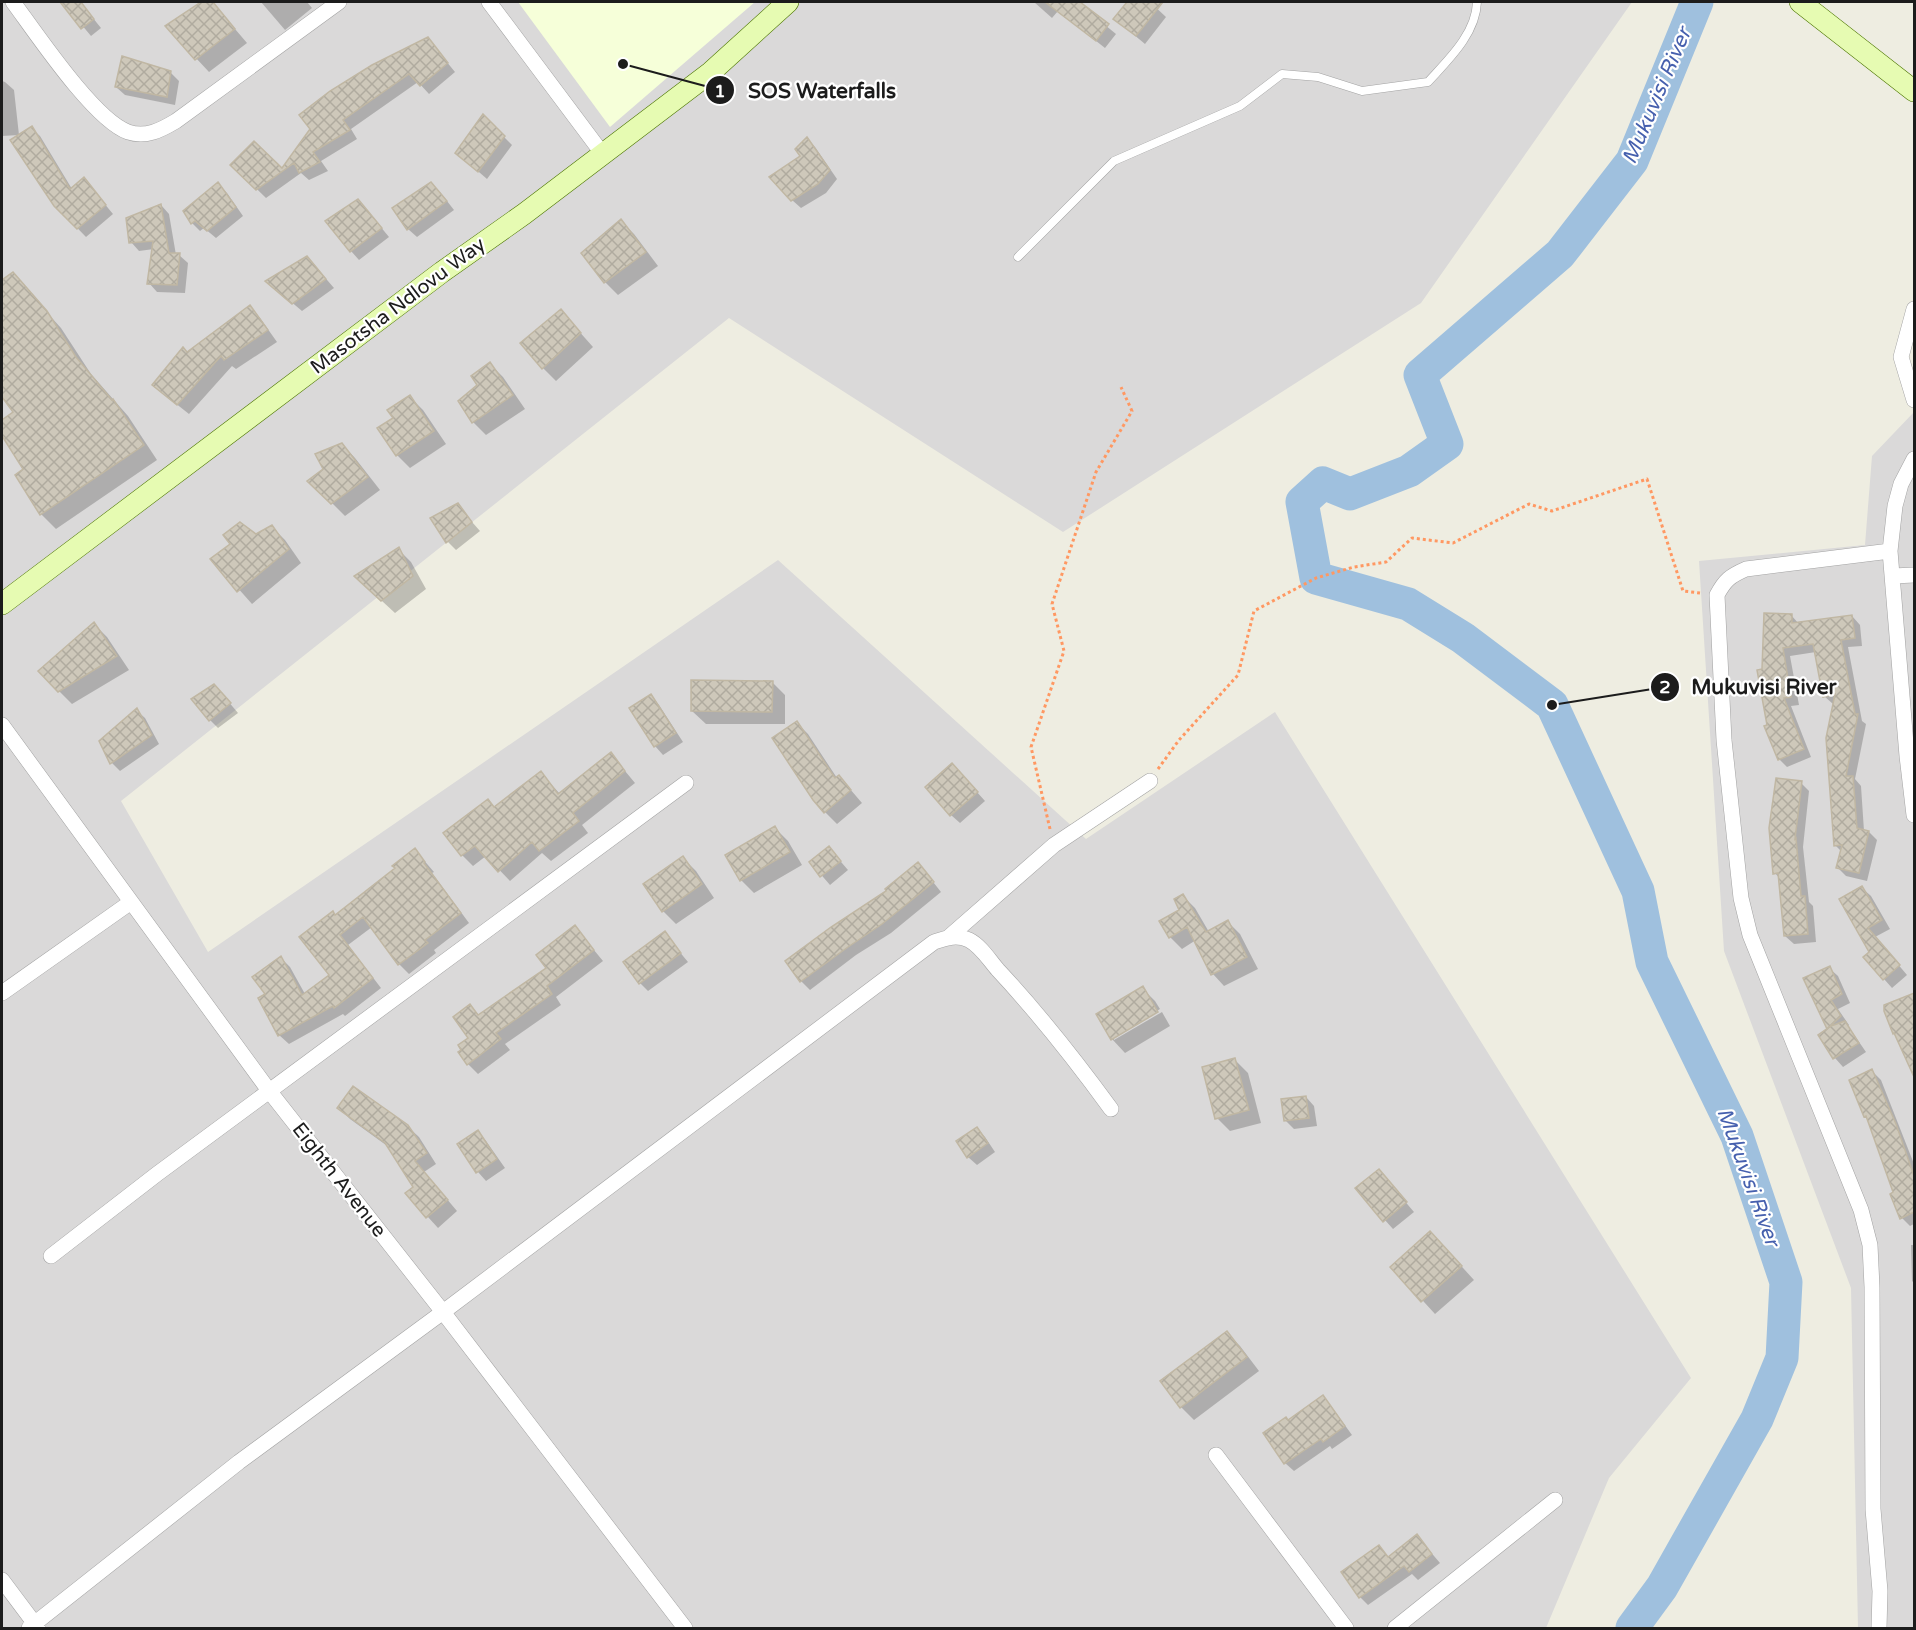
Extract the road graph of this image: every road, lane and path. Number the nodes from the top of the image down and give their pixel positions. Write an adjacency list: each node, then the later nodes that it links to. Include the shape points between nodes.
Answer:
1 (13, 2): 2 (street, via 96,108 114,125 145,134 176,121)
2 (339, 2)
3 (489, 2): 8 (street)
4 (788, 2): 8 (street, Masotsha Ndlovu Way, via 711,72)
5 (1477, 2): 9 (lane, via 1468,33 1428,82 1362,91 1318,77 1282,74 1240,106 1114,161)
6 (1806, 6): 7 (street)
7 (1914, 91)
8 (602, 153): 18 (street, Masotsha Ndlovu Way)
9 (1018, 257)
10 (1914, 309): 12 (street, via 1901,357)
11 (1121, 387): 24 (path, via 1132,411 1096,472 1052,604 1064,651 1031,747)
12 (1914, 400)
13 (1914, 459): 14 (street, via 1895,506)
14 (1890, 551): 15 (street); 17 (street, via 1746,569 1724,582)
15 (1893, 576): 16 (street); 20 (street)
16 (1914, 576)
17 (1717, 595): 21 (path, via 1683,591 1647,479 1552,511 1529,504 1453,543 1412,538 1386,562 1316,578 1254,611 1238,675 1179,740); 39 (street, via 1724,740 1741,898 1750,935 1860,1210 1870,1245 1873,1509)
18 (2, 604)
19 (2, 725): 25 (street, Eighth Avenue)
20 (1911, 755): 23 (street)
21 (1149, 781): 24 (street)
22 (686, 783): 28 (street)
23 (1914, 815)
24 (1054, 845): 26 (street)
25 (131, 902): 27 (street); 28 (street, Eighth Avenue)
26 (950, 936): 29 (street, via 970,940 1025,997); 31 (street, via 934,942)
27 (2, 993)
28 (270, 1092): 30 (street); 31 (street, Eighth Avenue)
29 (1111, 1109)
30 (51, 1256)
31 (443, 1312): 35 (street, via 239,1462); 36 (street, Eighth Avenue)
32 (1216, 1455): 37 (street)
33 (1555, 1500): 38 (street)
34 (2, 1580): 35 (street)
35 (34, 1627)
36 (685, 1629)
37 (1346, 1629)
38 (1395, 1629)
39 (1879, 1629)

